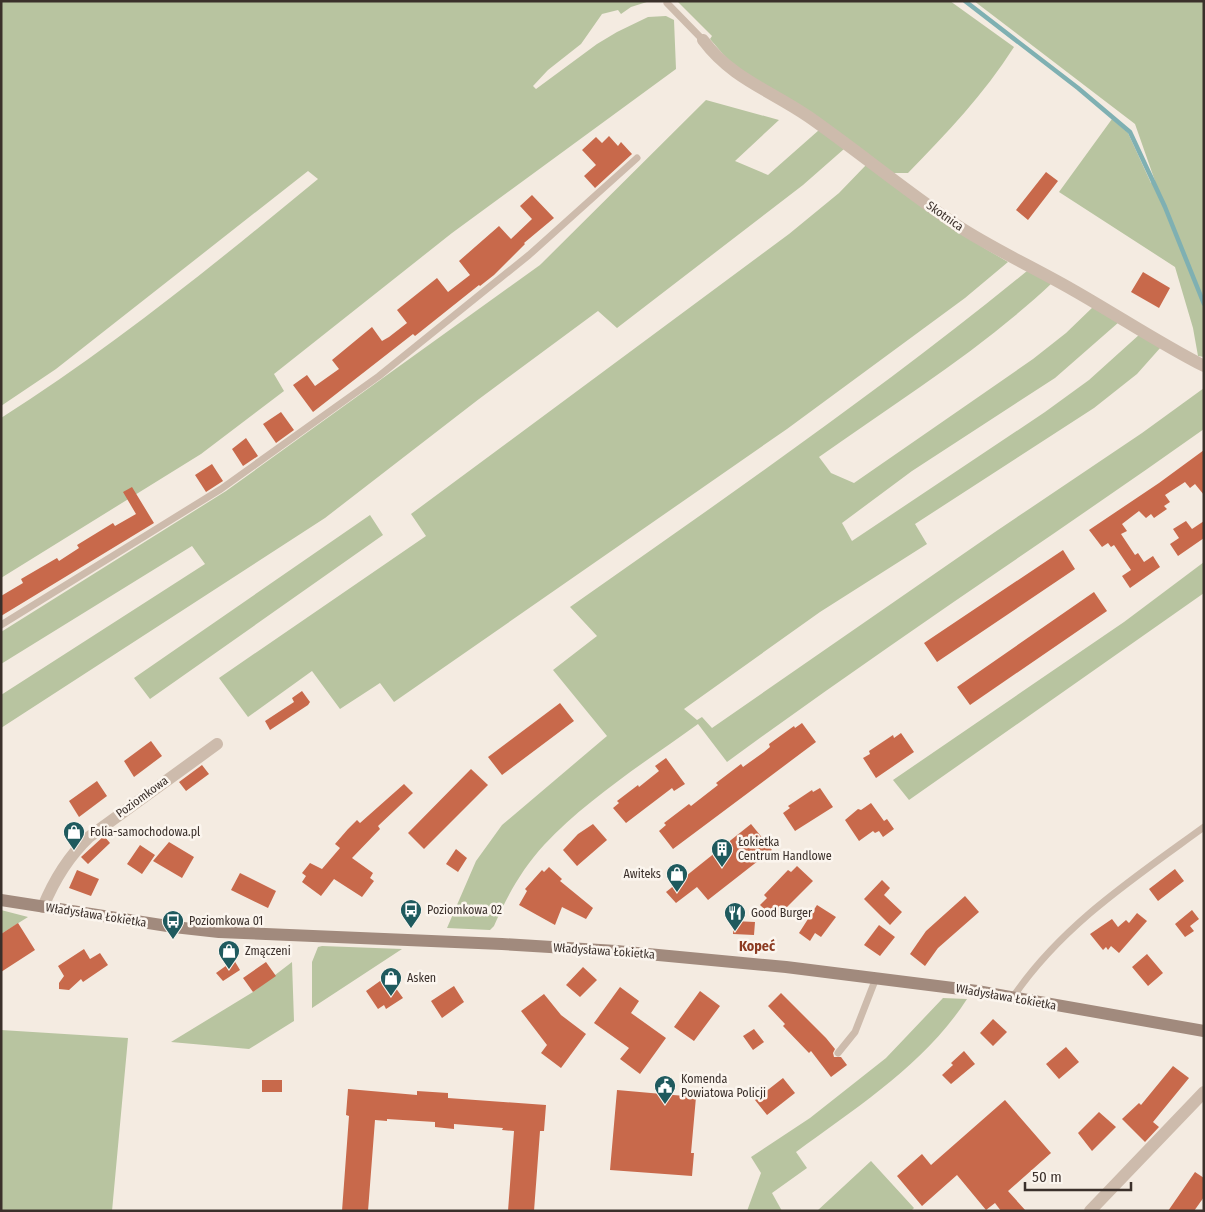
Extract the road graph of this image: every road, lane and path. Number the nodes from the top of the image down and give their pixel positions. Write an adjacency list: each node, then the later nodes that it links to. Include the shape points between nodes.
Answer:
1 (667, 3): 2 (lane)
2 (703, 40): 4 (street, Skotnica, via 716,57 738,76 807,116 956,224)
3 (637, 158): 5 (lane, via 529,255 379,376 221,489)
4 (1204, 366)
5 (1, 625)
6 (217, 744): 9 (street, Poziomkowa, via 89,837 71,854 57,875)
7 (1204, 827): 11 (lane, via 1077,922 1037,964)
8 (1, 900): 9 (street, Władysława Łokietka)
9 (43, 907): 10 (street, Władysława Łokietka, via 219,932 616,951)
10 (876, 978): 11 (street, Władysława Łokietka); 13 (lane, via 855,1032)
11 (1013, 997): 12 (street, Władysława Łokietka)
12 (1204, 1031)
13 (838, 1053)
14 (1204, 1092): 15 (street)
15 (1090, 1211)

